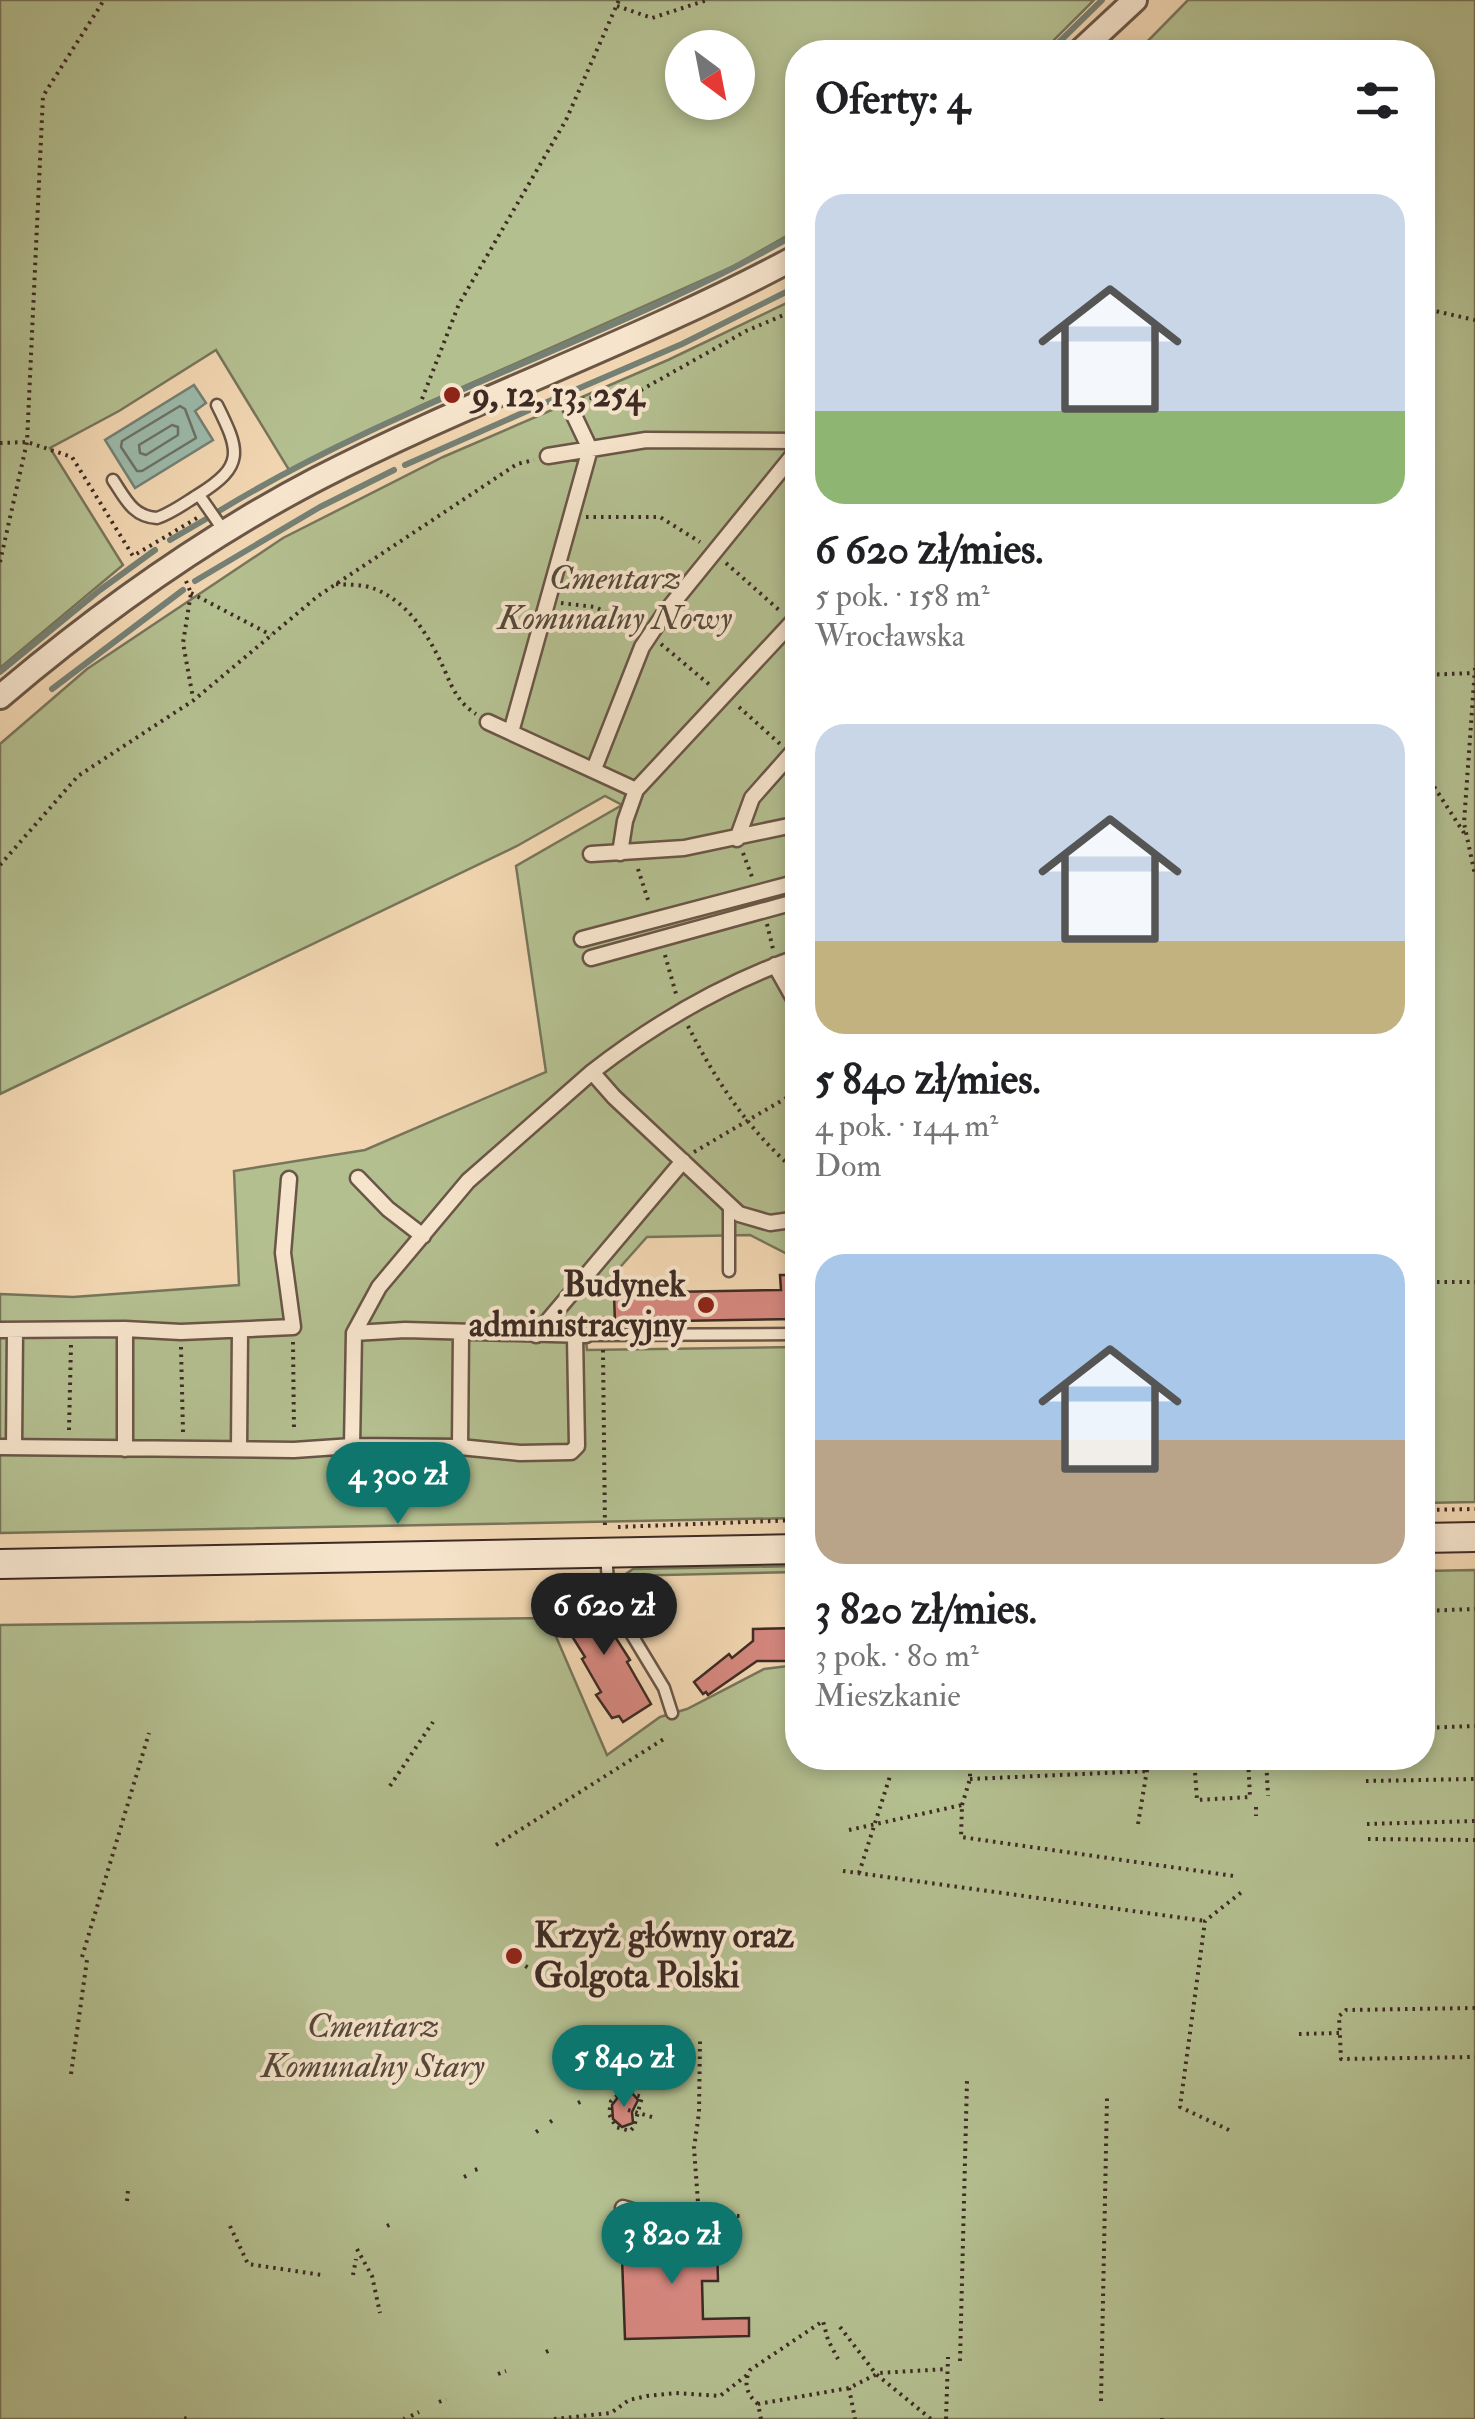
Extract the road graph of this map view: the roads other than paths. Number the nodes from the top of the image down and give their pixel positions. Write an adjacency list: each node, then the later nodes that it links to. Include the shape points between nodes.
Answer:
1 (1135, 0): 2 (street)
2 (1092, 40)
3 (785, 263): 12 (street, via 714,302 319,478)
4 (574, 403): 7 (street)
5 (217, 405): 11 (lane, via 233,437 234,464)
6 (785, 441): 7 (street, via 646,440)
7 (590, 449): 8 (street); 16 (street)
8 (548, 456)
9 (785, 465): 18 (street, via 642,647)
10 (113, 480): 11 (lane, via 147,518 166,515)
11 (200, 494): 12 (lane)
12 (224, 531): 14 (street, via 83,627)
13 (785, 630): 19 (street)
14 (0, 697)
15 (488, 722): 16 (street)
16 (511, 732): 18 (street)
17 (785, 761): 21 (street, via 752,798)
18 (594, 770): 19 (street)
19 (636, 790): 22 (street)
20 (785, 827): 21 (street)
21 (738, 840): 22 (street)
22 (620, 853): 23 (street)
23 (590, 854)
24 (785, 885): 26 (street)
25 (785, 905): 27 (street)
26 (582, 940)
27 (591, 958)
28 (785, 962): 29 (street)
29 (776, 965): 30 (street); 31 (street, via 680,1011)
30 (785, 982)
31 (592, 1072): 32 (street); 37 (street, via 468,1181)
32 (683, 1161): 35 (street); 45 (street)
33 (358, 1178): 37 (street)
34 (289, 1179): 41 (street, via 283,1252 293,1327)
35 (729, 1204): 36 (street, via 739,1214); 38 (lane)
36 (785, 1221)
37 (424, 1236): 42 (street, via 380,1287)
38 (729, 1271)
39 (125, 1328): 40 (street); 41 (street); 51 (street)
40 (8, 1330): 48 (street)
41 (240, 1331): 50 (street)
42 (354, 1333): 43 (street); 47 (street)
43 (461, 1333): 45 (street); 49 (street)
44 (785, 1334): 46 (lane)
45 (536, 1335): 46 (street)
46 (580, 1336): 49 (street, via 576,1450 520,1454)
47 (352, 1446): 49 (street); 50 (street)
48 (7, 1447): 51 (street)
49 (460, 1447)
50 (239, 1448): 51 (street)
51 (125, 1449)
52 (1475, 1537): 53 (main road)
53 (1435, 1538)
54 (785, 1549): 55 (main road)
55 (606, 1552): 56 (main road); 57 (lane, via 609,1598)
56 (0, 1564)
57 (672, 1713)

